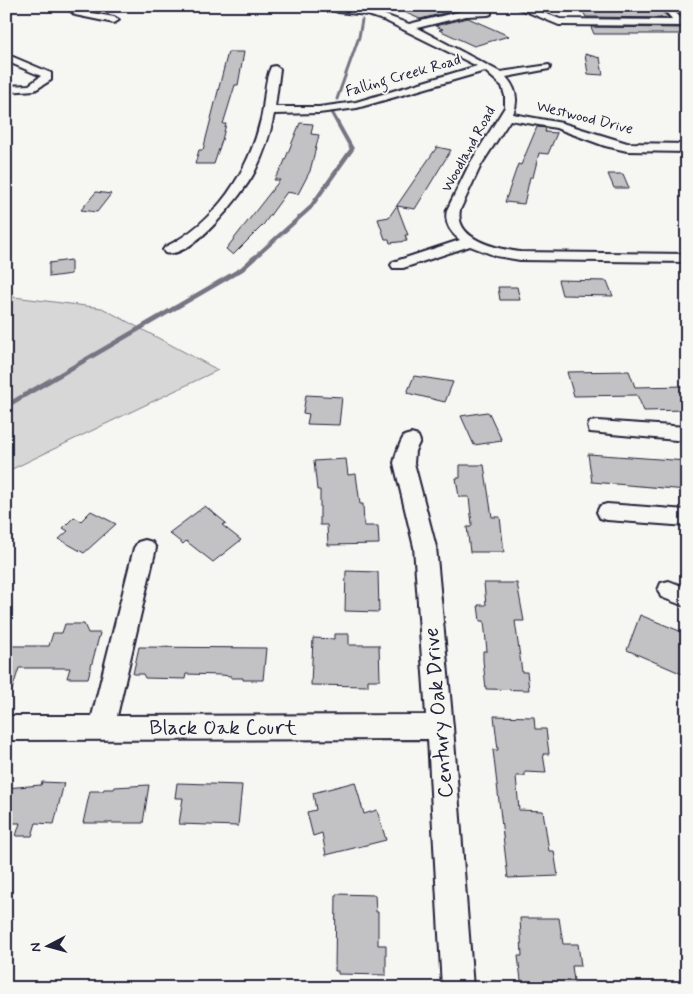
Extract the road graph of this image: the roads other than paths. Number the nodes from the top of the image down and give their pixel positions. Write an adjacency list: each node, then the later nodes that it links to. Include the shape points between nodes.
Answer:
1 (70, 6): 6 (street, via 78,13)
2 (326, 6): 8 (street, Woodland Road, via 368,12)
3 (517, 6): 7 (street, via 559,22)
4 (661, 6): 7 (street)
5 (488, 12): 8 (street, via 466,13)
6 (114, 20)
7 (684, 23)
8 (406, 28): 10 (street, Woodland Road)
9 (6, 57): 14 (street, via 47,75 46,80 31,88)
10 (486, 67): 13 (street, Woodland Road); 15 (street, Falling Creek Road, via 357,105)
11 (545, 67): 13 (street)
12 (275, 69): 15 (street)
13 (499, 75): 16 (street, Woodland Road, via 511,97)
14 (6, 90)
15 (268, 111): 19 (street, via 261,146 241,186 195,234)
16 (506, 116): 17 (street, Westwood Drive, via 552,124 627,147); 18 (street, Woodland Road, via 489,141 454,209 456,230)
17 (687, 148)
18 (472, 241): 20 (street, Woodland Road, via 493,251 520,256); 21 (street)
19 (170, 250)
20 (687, 258)
21 (398, 265)
22 (597, 428): 23 (street)
23 (687, 434)
24 (411, 441): 28 (street, Century Oak Drive, via 404,463 425,546)
25 (607, 512): 26 (street)
26 (687, 518)
27 (144, 548): 30 (street)
28 (440, 727): 30 (street, Black Oak Court); 31 (street, Century Oak Drive)
29 (6, 728): 30 (street, Black Oak Court)
30 (102, 728)
31 (458, 988)

